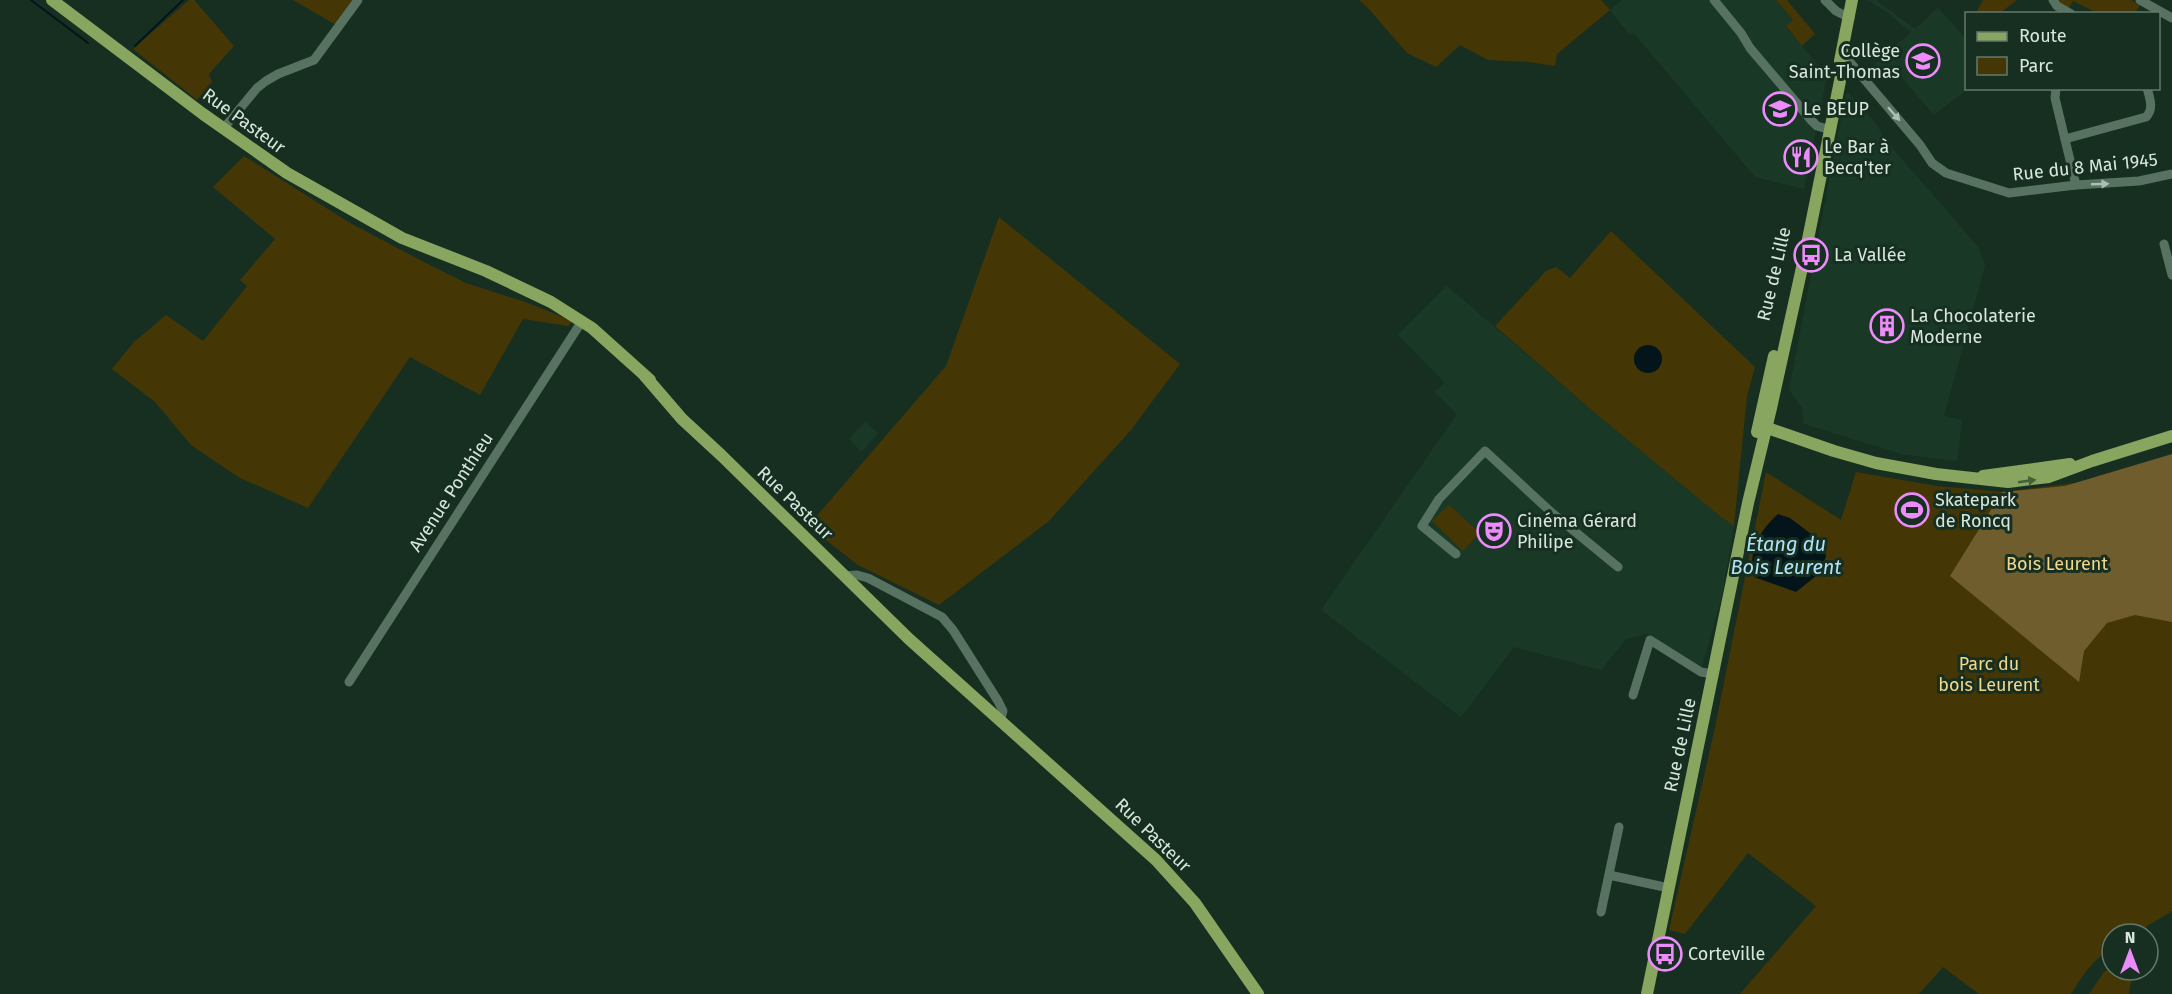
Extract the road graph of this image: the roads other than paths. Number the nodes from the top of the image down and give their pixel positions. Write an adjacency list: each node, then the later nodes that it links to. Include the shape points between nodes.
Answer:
1 (52, 0): 14 (main road, Rue Pasteur)
2 (358, 0): 14 (street, via 314,60 266,81)
3 (1714, 0): 15 (street, via 1813,123)
4 (1826, 0): 9 (street)
5 (1854, 0): 9 (main road, Rue de Lille)
6 (2053, 0): 8 (street)
7 (2139, 0): 10 (street)
8 (2068, 12)
9 (1850, 18): 11 (main road, Rue de Lille)
10 (2172, 18)
11 (1843, 54): 15 (main road, Rue de Lille); 18 (street, Rue du 8 Mai 1945, one-way to 18, via 1941,171 2004,192)
12 (2056, 90): 16 (street)
13 (2147, 90): 16 (street, via 2151,106 2146,117)
14 (223, 129): 21 (main road, Rue Pasteur, via 310,187 385,229 467,271 511,283)
15 (1827, 129): 22 (main road, Rue de Lille)
16 (2065, 139): 18 (street)
17 (2172, 174): 18 (street, Rue du 8 Mai 1945, one-way to 17, via 2139,182)
18 (2076, 185)
19 (2164, 244): 20 (street)
20 (2172, 275)
21 (582, 321): 26 (main road, Rue Pasteur, via 664,390 721,455); 28 (street, Avenue Ponthieu)
22 (1763, 426): 23 (main road, via 1860,459 1948,476 1986,475 2092,460); 27 (main road, Rue de Lille)
23 (2172, 436)
24 (1456, 554): 25 (street, via 1422,526 1439,499 1485,451)
25 (1618, 567)
26 (844, 576): 30 (main road, Rue Pasteur); 30 (street, via 868,578 942,617 998,701 1003,711)
27 (1713, 674): 29 (street, via 1701,672 1650,640); 33 (main road, Rue de Lille)
28 (349, 682)
29 (1633, 695)
30 (1000, 721): 35 (main road, Rue Pasteur, via 1130,835 1178,883)
31 (1619, 827): 32 (street)
32 (1609, 875): 33 (street); 34 (street)
33 (1669, 888): 36 (main road, Rue de Lille)
34 (1601, 912)
35 (1258, 994)
36 (1647, 994)

